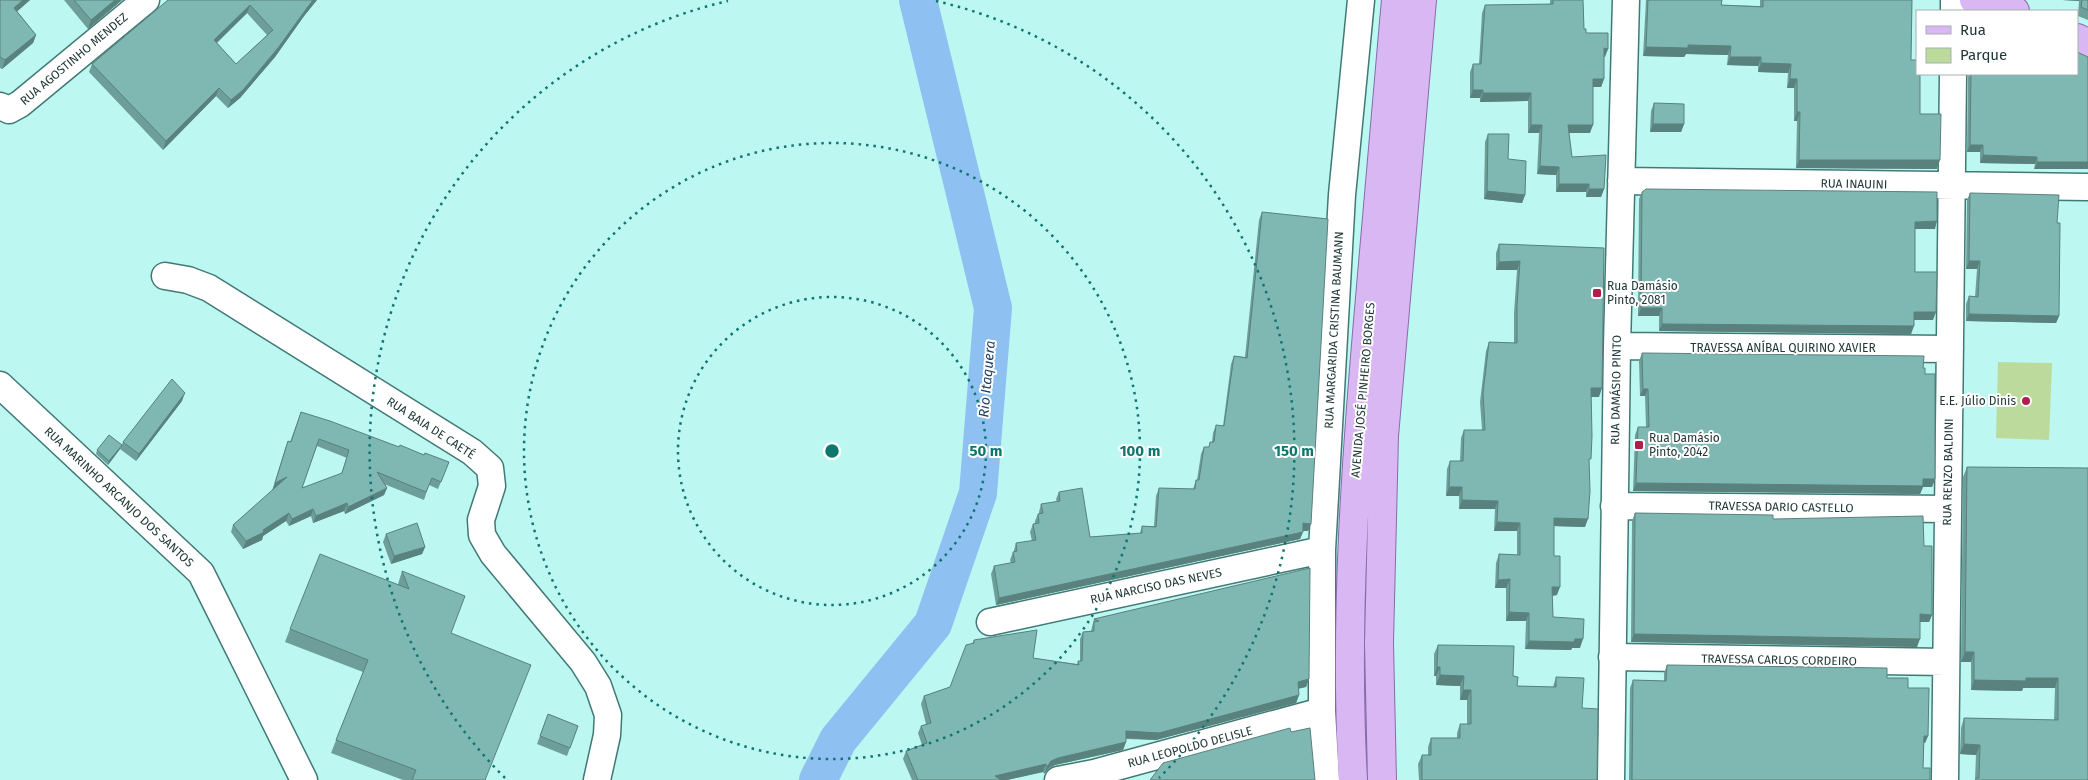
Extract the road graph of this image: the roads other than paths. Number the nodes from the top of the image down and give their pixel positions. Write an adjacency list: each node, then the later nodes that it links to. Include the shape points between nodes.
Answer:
1 (146, 0): 9 (street, RUA AGOSTINHO MENDEZ, via 20,104 9,110)
2 (1361, 0): 19 (street, RUA MARGARIDA CRISTINA BAUMANN, via 1342,195)
3 (1396, 0): 28 (main road, AVENIDA JOSÉ PINHEIRO BORGES, via 1358,430 1350,648)
4 (1422, 0): 29 (main road, AVENIDA JOSÉ PINHEIRO BORGES, via 1384,436 1379,643)
5 (1626, 0): 10 (street, RUA DAMÁSIO PINTO)
6 (1974, 0): 7 (main road)
7 (2011, 10)
8 (1953, 75): 11 (street, RUA RENZO BALDINI)
9 (0, 106)
10 (1621, 181): 11 (street, RUA INAUINI); 14 (street, RUA DAMÁSIO PINTO)
11 (1952, 186): 12 (street, RUA INAUINI); 15 (street, RUA RENZO BALDINI)
12 (2088, 187)
13 (165, 276): 25 (street, RUA BAIA DE CAETÉ, via 209,288 472,452 490,468 492,486 481,520 482,535 493,554 583,662 598,686 608,715)
14 (1617, 346): 15 (street, TRAVESSA ANÍBAL QUIRINO XAVIER); 17 (street, RUA DAMÁSIO PINTO)
15 (1950, 349): 18 (street, RUA RENZO BALDINI)
16 (0, 385): 24 (street, RUA MARINHO ARCANJO DOS SANTOS, via 201,573)
17 (1614, 506): 18 (street, TRAVESSA DARIO CASTELLO); 21 (street, RUA DAMÁSIO PINTO)
18 (1948, 509): 22 (street, RUA RENZO BALDINI)
19 (1322, 550): 20 (street, RUA NARCISO DAS NEVES); 23 (street, RUA MARGARIDA CRISTINA BAUMANN)
20 (990, 622)
21 (1612, 658): 22 (street, TRAVESSA CARLOS CORDEIRO); 30 (street, RUA DAMÁSIO PINTO)
22 (1946, 662): 31 (street, RUA RENZO BALDINI)
23 (1322, 711): 26 (street, RUA LEOPOLDO DELISLE); 27 (street, RUA MARGARIDA CRISTINA BAUMANN)
24 (304, 780)
25 (597, 780)
26 (1058, 780)
27 (1326, 780)
28 (1353, 780)
29 (1382, 780)
30 (1611, 780)
31 (1944, 780)

